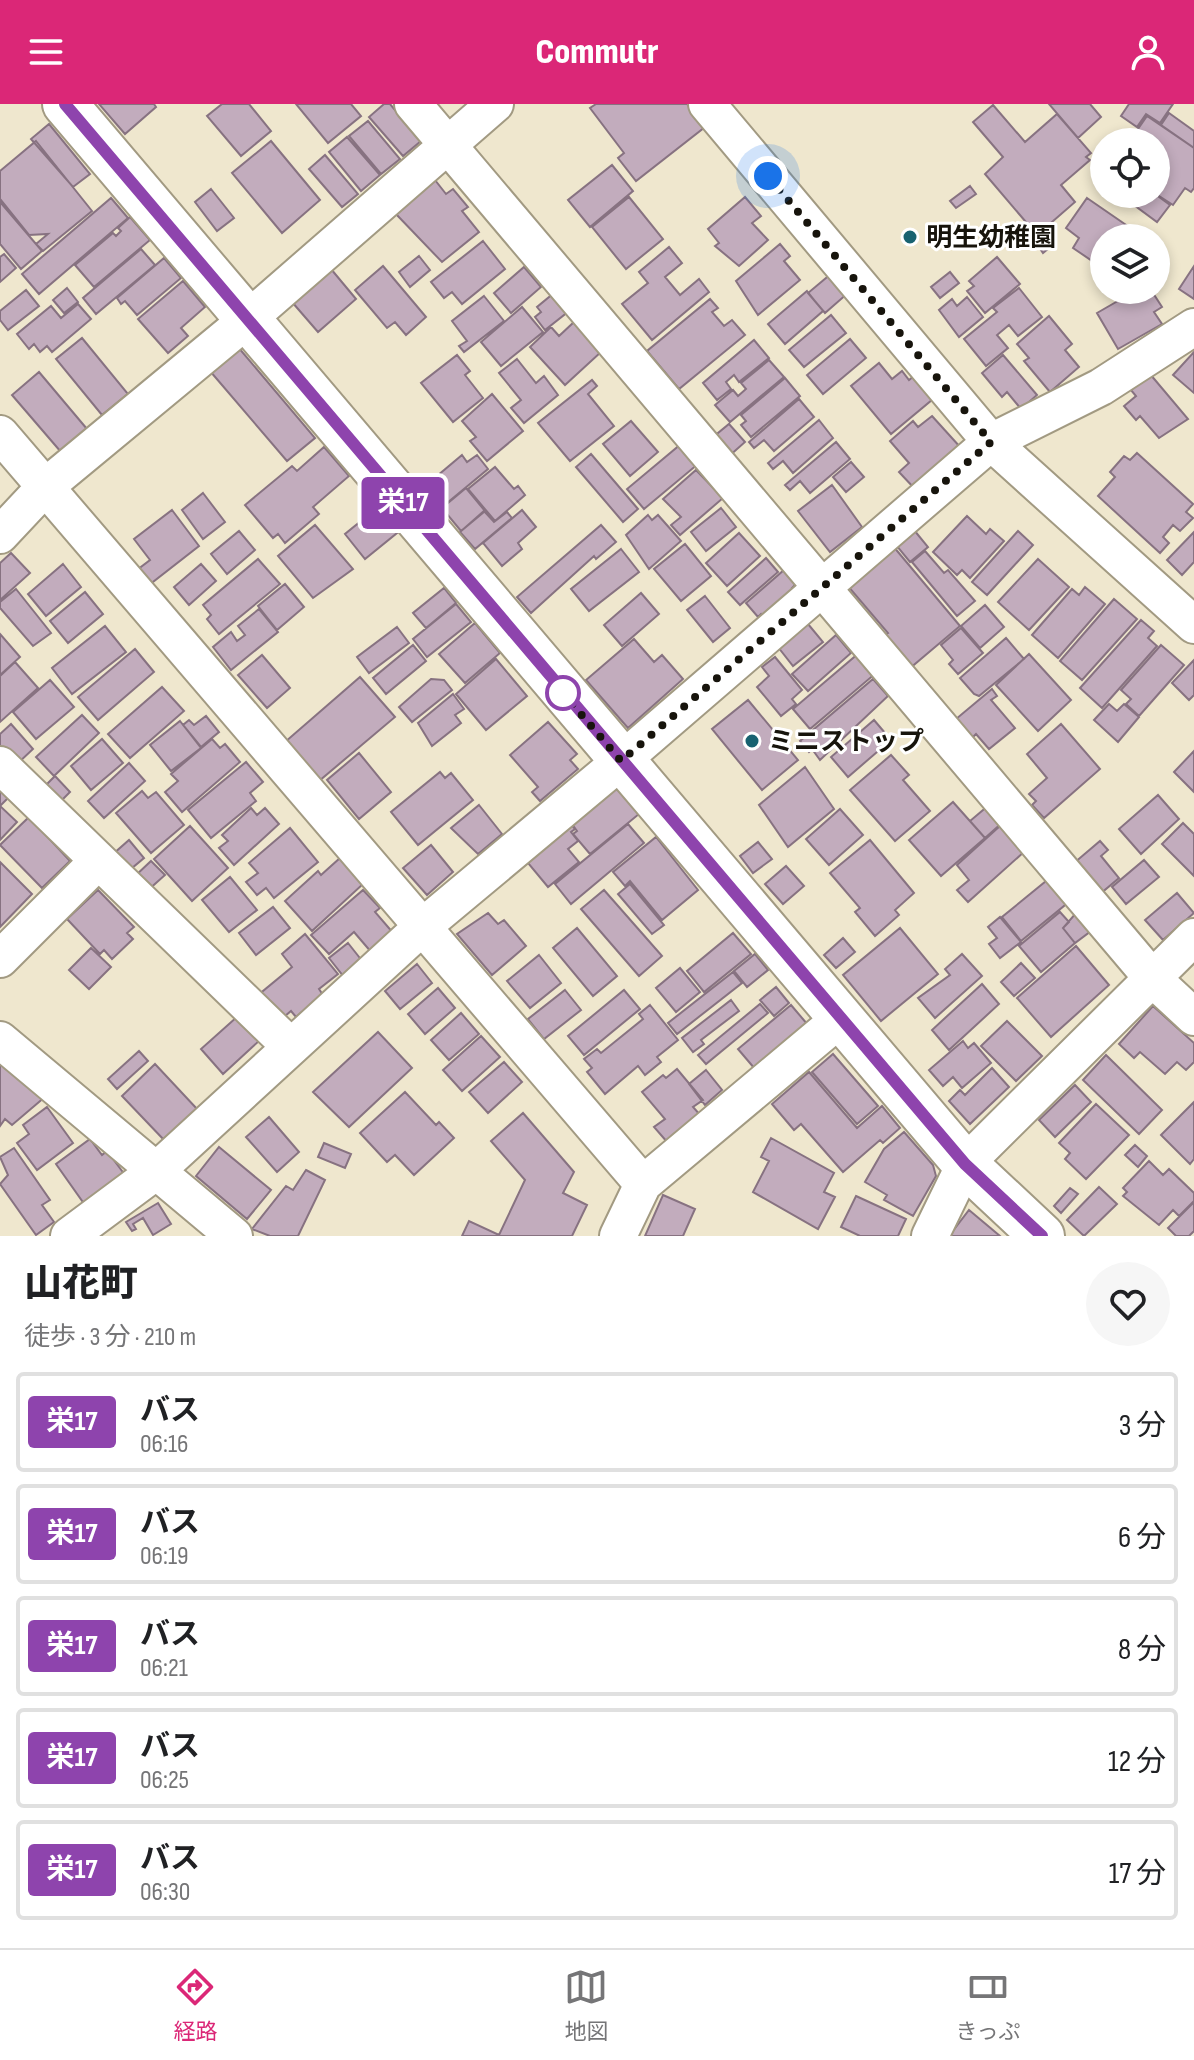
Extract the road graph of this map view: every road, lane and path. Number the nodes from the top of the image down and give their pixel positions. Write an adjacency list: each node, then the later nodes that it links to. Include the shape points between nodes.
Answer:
1 (65, 104): 6 (street)
2 (413, 104): 5 (street)
3 (495, 104): 5 (street)
4 (707, 104): 9 (street)
5 (447, 145): 6 (street); 12 (street)
6 (248, 319): 10 (street); 14 (street)
7 (1194, 327): 9 (street, via 1101,387)
8 (0, 434): 10 (street)
9 (991, 442): 12 (street); 13 (street)
10 (45, 487): 11 (street); 17 (street)
11 (0, 535)
12 (823, 587): 14 (street); 20 (street)
13 (1194, 625)
14 (621, 761): 17 (street); 22 (street)
15 (0, 765): 16 (street)
16 (98, 861): 19 (street); 24 (street)
17 (421, 928): 24 (street); 27 (street)
18 (1194, 937): 20 (street)
19 (0, 959)
20 (1153, 979): 21 (street); 25 (street)
21 (1194, 1017)
22 (841, 1018): 25 (street); 27 (street)
23 (0, 1040): 26 (street)
24 (291, 1047): 26 (street)
25 (965, 1164): 31 (street); 32 (street)
26 (155, 1172): 28 (street); 29 (street)
27 (643, 1184): 30 (street)
28 (69, 1236)
29 (234, 1236)
30 (618, 1236)
31 (930, 1236)
32 (1042, 1236)

